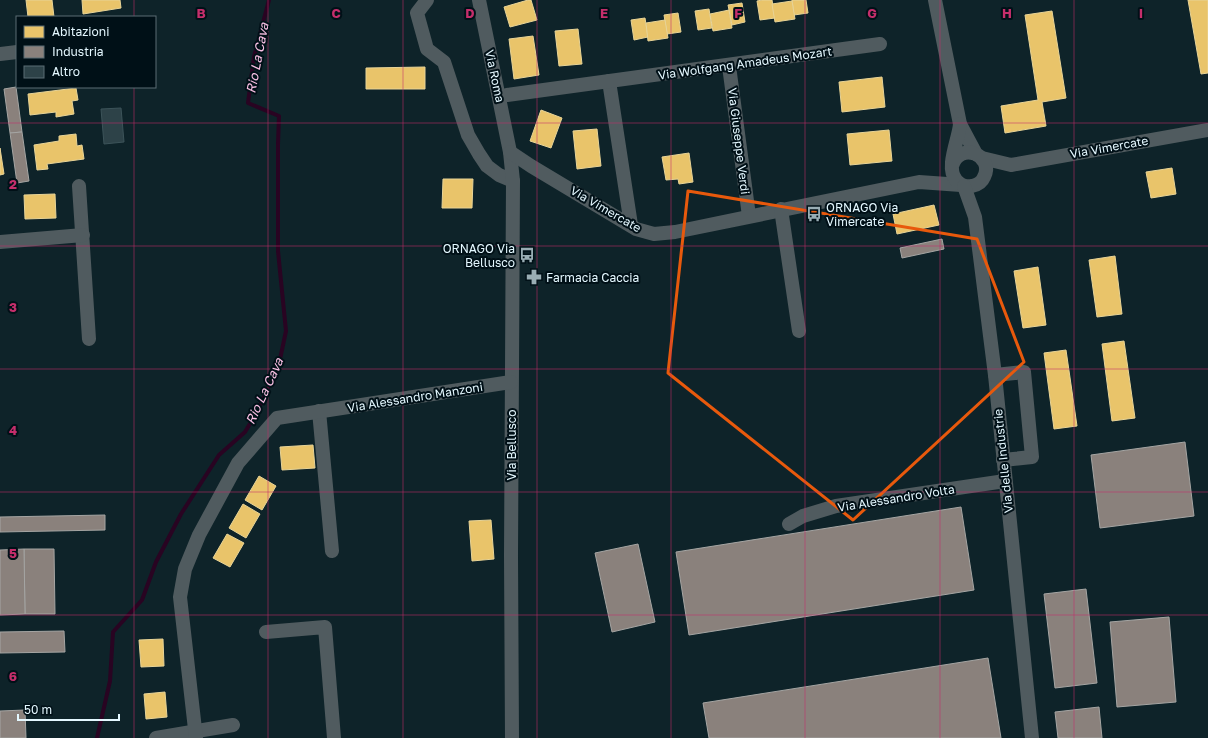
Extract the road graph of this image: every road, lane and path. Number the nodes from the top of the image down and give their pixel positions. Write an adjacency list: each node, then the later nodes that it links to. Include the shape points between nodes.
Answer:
1 (427, 0): 17 (street, via 417,13 427,49 444,62 468,135 479,154 487,166 499,176)
2 (479, 0): 12 (street, Via Roma)
3 (936, 0): 10 (street)
4 (880, 44): 7 (street, Via Wolfgang Amadeus Mozart)
5 (16, 52): 6 (street)
6 (0, 54)
7 (729, 66): 8 (street, Via Wolfgang Amadeus Mozart); 21 (street, Via Giuseppe Verdi)
8 (609, 81): 9 (street, Via Wolfgang Amadeus Mozart); 22 (street)
9 (507, 95)
10 (960, 124): 13 (street); 15 (street)
11 (1208, 130): 14 (street, Via Vimercate)
12 (510, 152): 17 (street, Via Bellusco); 22 (street, Via Vimercate)
13 (979, 156): 14 (street, Via Vimercate); 15 (street, via 969,152 961,154); 16 (street, via 986,168)
14 (1011, 165): 16 (street, Via Vimercate)
15 (952, 166): 18 (street, via 953,176)
16 (983, 178): 18 (street, via 974,186)
17 (513, 181): 28 (street, Via Bellusco)
18 (963, 185): 20 (street, Via Vimercate, via 918,182); 27 (street, Via delle Industrie, via 974,217)
19 (79, 186): 23 (street)
20 (781, 209): 21 (street, Via Vimercate); 25 (street)
21 (749, 216): 22 (street, Via Vimercate, via 661,234 647,232)
22 (631, 225)
23 (82, 235): 24 (street); 26 (street)
24 (0, 242)
25 (799, 331)
26 (89, 338)
27 (995, 375): 30 (street, Via delle Industrie); 30 (street, via 1024,372 1032,457)
28 (511, 382): 29 (street, Via Alessandro Manzoni); 39 (street, Via Bellusco)
29 (319, 411): 33 (street); 36 (street, Via Alessandro Manzoni, via 277,418 238,462 199,535 185,569 180,597)
30 (1003, 460): 31 (street, Via delle Industrie)
31 (1006, 481): 32 (street, Via Alessandro Volta, via 836,506 803,516); 40 (street, Via delle Industrie)
32 (789, 524)
33 (332, 551)
34 (266, 632): 38 (street, via 325,627)
35 (233, 725): 36 (street)
36 (195, 735): 37 (street)
37 (156, 738)
38 (334, 738)
39 (512, 738)
40 (1032, 738)

